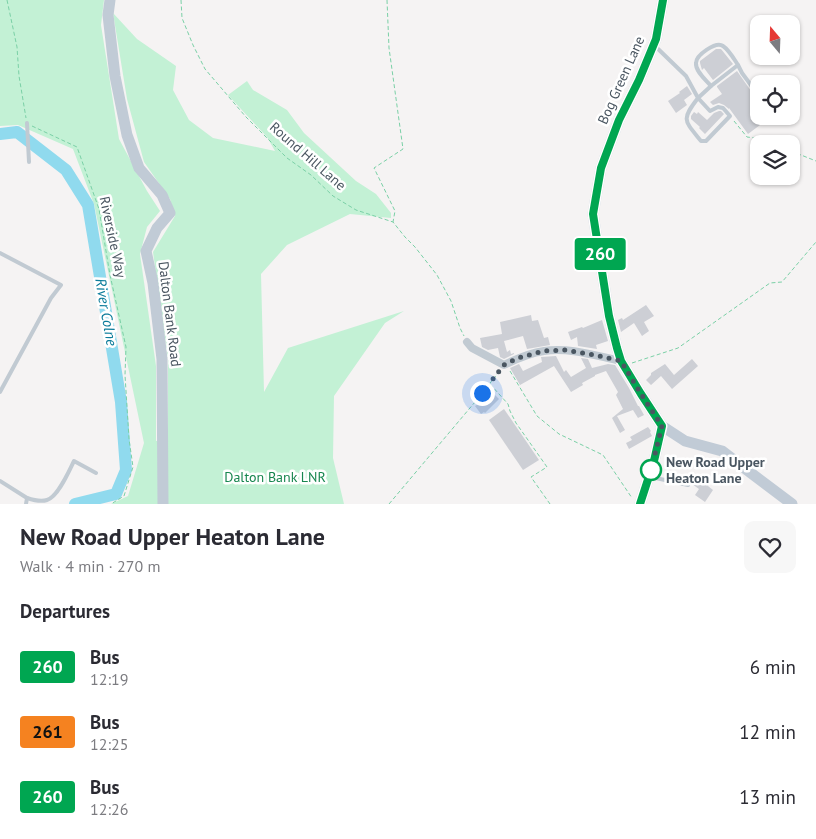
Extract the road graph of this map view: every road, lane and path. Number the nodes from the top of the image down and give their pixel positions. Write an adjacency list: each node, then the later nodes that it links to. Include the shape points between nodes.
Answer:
1 (7, 0): 12 (path)
2 (110, 0): 34 (street, Dalton Bank Road, via 108,15 115,76 127,135 139,168 162,195 170,213 157,228 146,251 162,358)
3 (180, 0): 17 (path, Round Hill Lane, via 182,18 205,69 246,117 287,158 333,196 356,210)
4 (387, 0): 17 (path, via 389,48 403,149 374,168 396,211)
5 (663, 0): 6 (street, Bog Green Lane)
6 (653, 44): 10 (lane, via 686,76); 21 (street, Bog Green Lane, via 601,168 593,214 609,316)
7 (738, 65): 8 (lane); 9 (lane); 9 (lane, via 720,44 699,56 696,60 698,71)
8 (750, 84)
9 (710, 86): 10 (lane)
10 (698, 98): 11 (lane, via 710,111 723,108); 11 (lane, via 686,117 687,124 701,141 706,141)
11 (730, 116): 13 (path)
12 (27, 123): 16 (lane); 33 (path, Riverside Way, via 77,147 99,209 126,347 124,375 133,466 124,496)
13 (750, 137)
14 (800, 155): 15 (path)
15 (816, 161)
16 (28, 162)
17 (393, 222): 20 (path, via 437,275)
18 (816, 242): 21 (path, via 782,282 770,284 678,348)
19 (0, 253): 24 (lane, via 61,285)
20 (467, 342): 22 (street)
21 (623, 364): 22 (street, via 564,350 544,351); 25 (street, Bog Green Lane)
22 (504, 365): 23 (path); 37 (path, via 538,416 559,434 603,455)
23 (490, 384): 35 (path); 36 (path, via 508,404 516,423 547,467 531,477)
24 (0, 392)
25 (662, 426): 27 (street); 38 (street, via 686,441 722,451)
26 (96, 473): 31 (lane, via 74,461 56,494 48,500)
27 (649, 476): 29 (lane); 37 (street)
28 (0, 482): 30 (lane)
29 (688, 485)
30 (27, 498): 31 (lane); 32 (lane)
31 (35, 502)
32 (26, 504)
33 (111, 504)
34 (163, 504)
35 (389, 504)
36 (550, 504)
37 (640, 504)
38 (792, 504)

